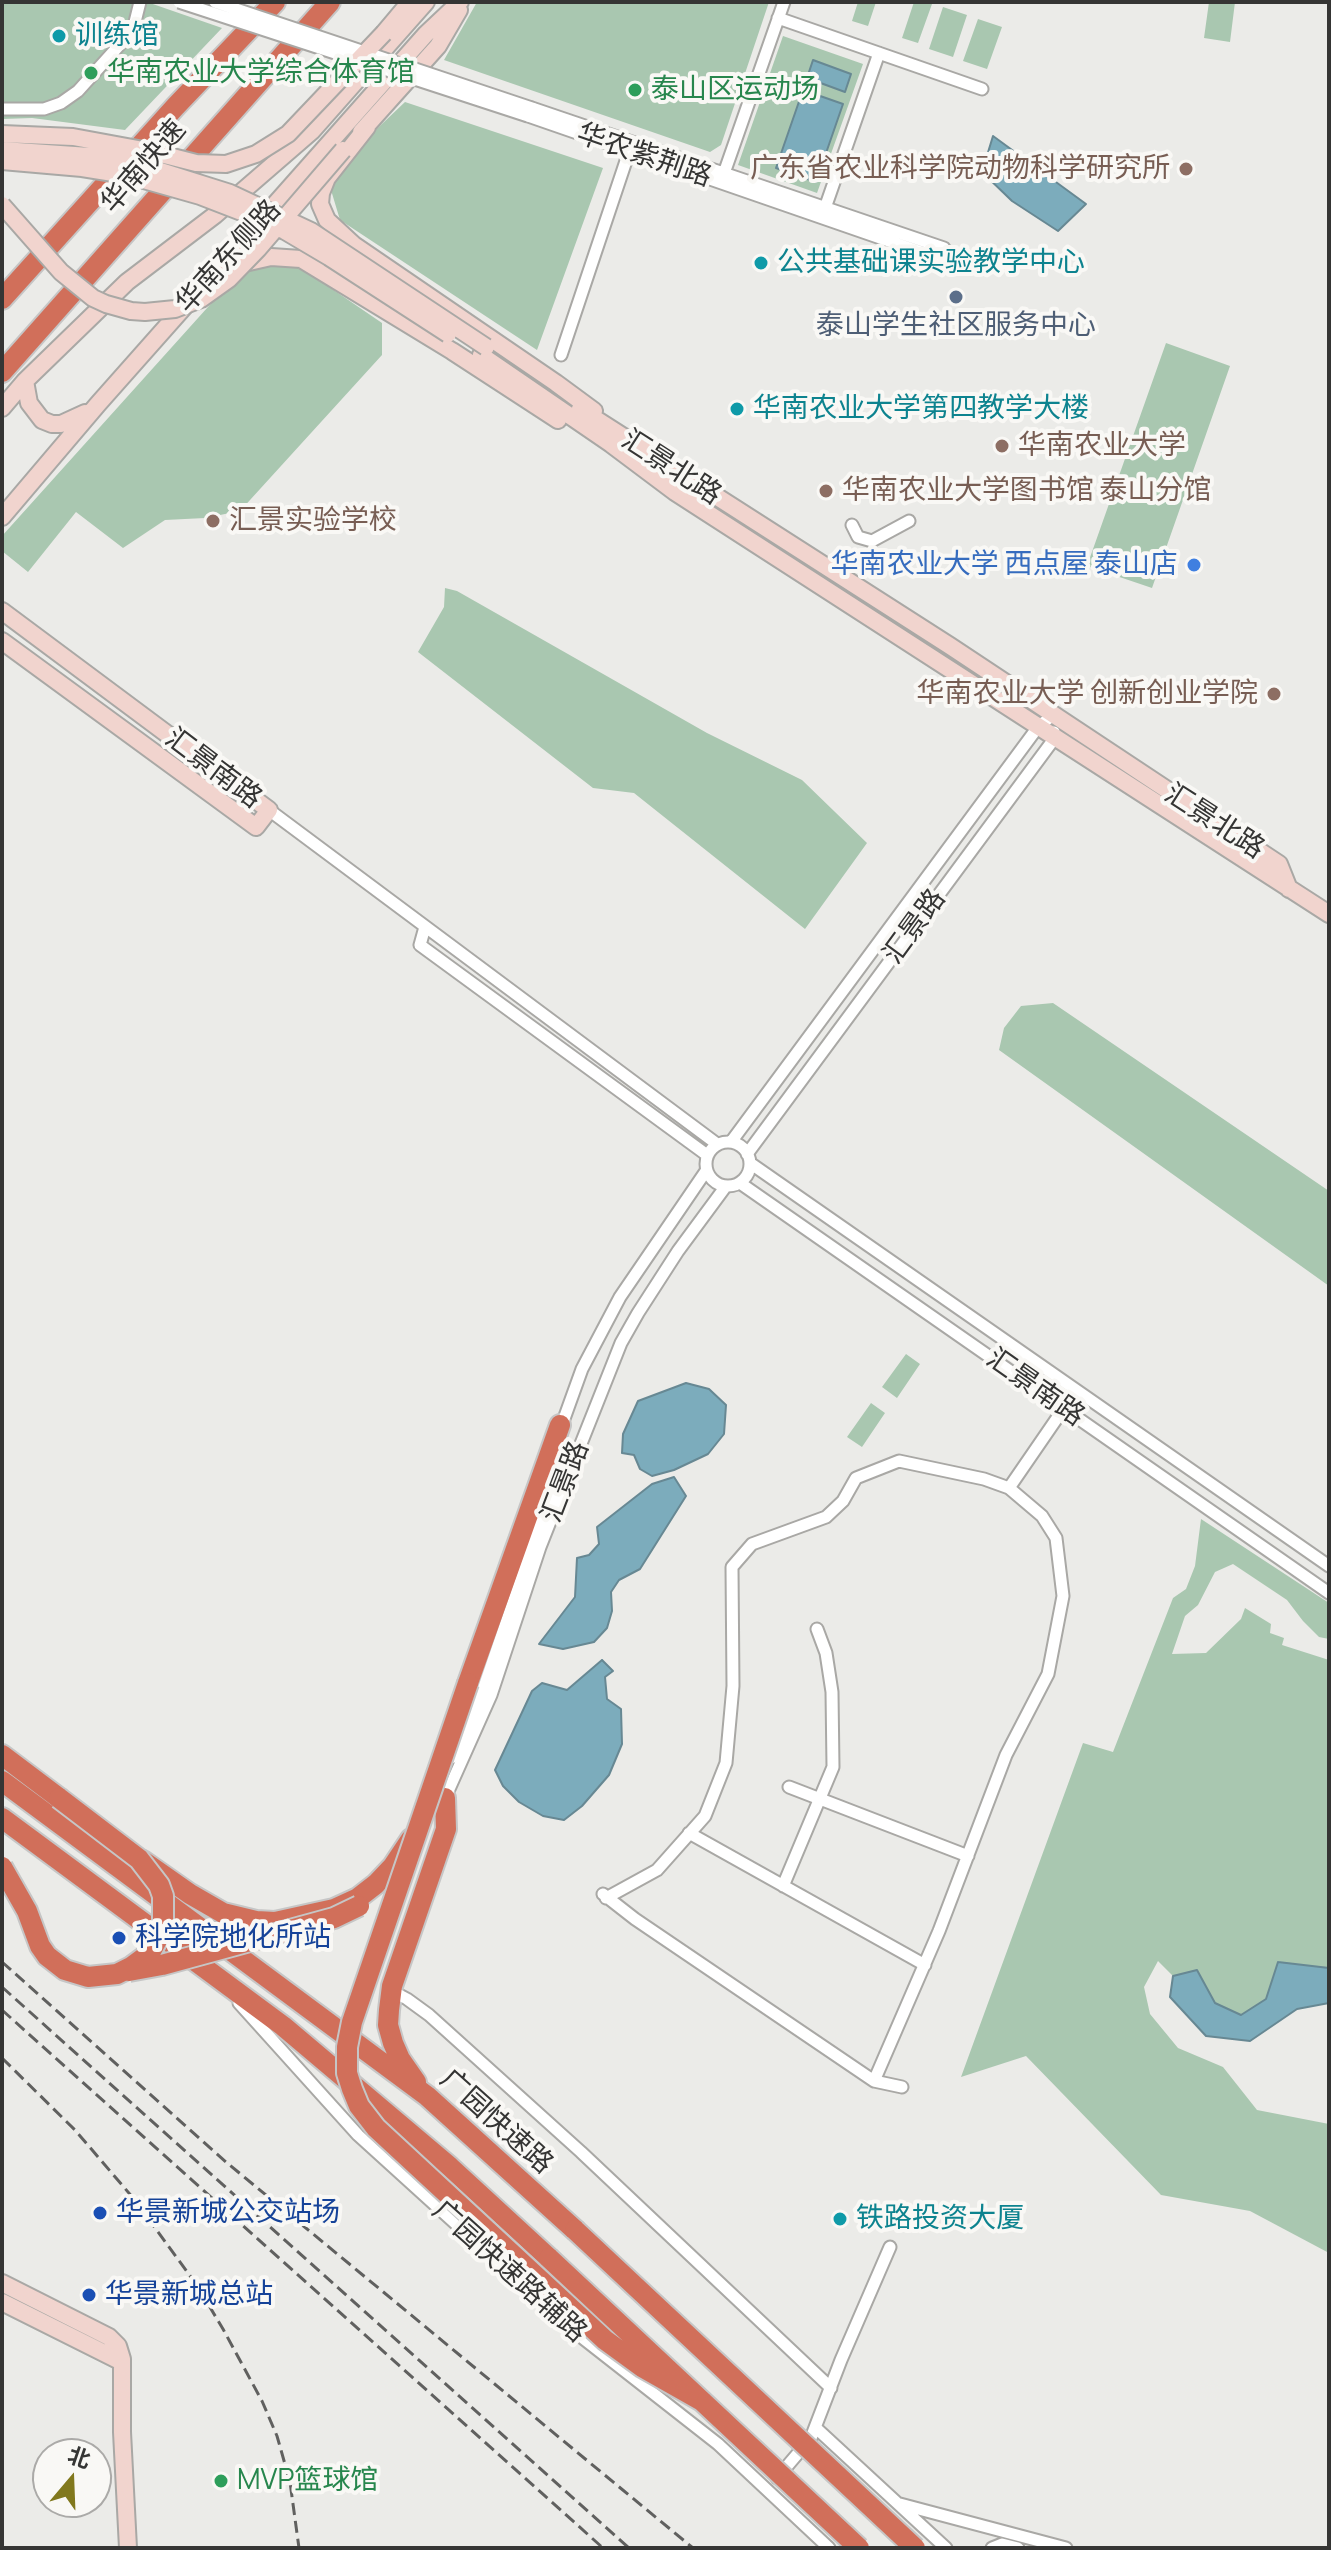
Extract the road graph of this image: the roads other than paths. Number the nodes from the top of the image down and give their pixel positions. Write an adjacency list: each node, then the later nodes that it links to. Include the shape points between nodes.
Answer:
1 (140, 2): 17 (street, via 133,30 78,91 44,109)
2 (179, 2): 18 (street, bridge)
3 (215, 2): 18 (street, bridge)
4 (264, 2): 16 (highway)
5 (275, 2): 16 (highway, 华南快速)
6 (330, 2): 14 (highway, 华南快速)
7 (339, 2): 14 (highway)
8 (410, 2): 20 (street, bridge, via 288,134 256,154 226,164 196,163 73,137)
9 (426, 2): 34 (street, 华南东侧路, via 312,131 127,282)
10 (462, 2): 19 (street, via 438,46); 29 (street, 华南东侧路, via 426,34)
11 (784, 2): 12 (street)
12 (778, 18): 13 (street); 24 (street)
13 (879, 53): 15 (street); 27 (street)
14 (274, 67): 25 (highway, 华南快速)
15 (982, 89)
16 (175, 107): 30 (highway, 华南快速)
17 (2, 109)
18 (530, 112): 21 (street, 华农紫荆路)
19 (367, 127): 26 (street, bridge, via 229,279 175,309 131,311 93,298 61,272); 37 (street, via 327,178 320,204 327,220 354,245 574,395)
20 (2, 134)
21 (631, 147): 24 (street, 华农紫荆路); 32 (street)
22 (2, 150): 31 (street, 汇景北路, bridge, via 141,165 230,193 311,231)
23 (2, 161): 25 (street, 汇景北路, bridge, via 82,168)
24 (722, 178): 27 (street, 华农紫荆路)
25 (166, 185): 31 (street, 汇景北路, bridge, via 285,231); 33 (highway, 华南快速)
26 (2, 205)
27 (824, 213): 28 (street, 华农紫荆路)
28 (943, 253)
29 (194, 296): 35 (street, 华南东侧路); 38 (street, via 247,261 301,259)
30 (2, 299)
31 (483, 351): 37 (street, 汇景北路); 38 (street, 汇景北路)
32 (561, 355)
33 (2, 372)
34 (25, 381): 35 (street, via 34,412 52,424 70,421); 36 (street, 华南东侧路)
35 (98, 404): 39 (street, 华南东侧路)
36 (2, 408)
37 (625, 439): 44 (street, 汇景北路)
38 (675, 492): 45 (street, 汇景北路)
39 (2, 517)
40 (909, 521): 41 (street, via 872,541 858,537)
41 (852, 525)
42 (2, 611): 47 (street, 汇景南路)
43 (5, 645): 47 (street, 汇景南路, via 256,827)
44 (1053, 715): 45 (street, 汇景路); 46 (street); 48 (street, 汇景北路, via 1279,864)
45 (1038, 727): 46 (street, 汇景北路); 51 (street, 汇景路)
46 (1054, 739): 48 (street, 汇景北路); 54 (street, 汇景路)
47 (269, 810): 50 (street, 汇景南路)
48 (1290, 890): 49 (street, 汇景北路)
49 (1329, 914)
50 (425, 927): 52 (street, 汇景南路); 53 (street, via 420,945)
51 (731, 1142): 52 (street); 54 (street)
52 (717, 1144): 53 (street)
53 (707, 1155): 55 (street)
54 (749, 1158): 56 (street); 61 (street, 汇景南路)
55 (706, 1171): 57 (street); 59 (street, 汇景路, via 620,1297)
56 (740, 1183): 57 (street); 58 (street, 汇景南路)
57 (726, 1186): 67 (street, 汇景路, via 621,1343 540,1547 491,1695)
58 (1064, 1408): 60 (street); 62 (street, 汇景南路)
59 (560, 1425): 67 (street, 汇景路, via 551,1492 474,1716); 88 (highway, bridge, via 352,2022 347,2073 359,2106 376,2128 609,2344)
60 (1009, 1488): 70 (street, via 899,1461 856,1478 826,1517 752,1544 732,1567 733,1686 726,1763 705,1816); 71 (street, via 1042,1516 1056,1538 1063,1596 1048,1674 1006,1755)
61 (1329, 1566)
62 (1329, 1593)
63 (817, 1629): 68 (street, via 826,1653 832,1707 833,1767)
64 (2, 1755): 72 (highway, bridge)
65 (2, 1781): 82 (highway, 广园快速路)
66 (789, 1787): 68 (street)
67 (438, 1796): 75 (highway, via 401,1870); 79 (highway, via 446,1829)
68 (821, 1798): 71 (street); 74 (street)
69 (2, 1818): 77 (highway)
70 (689, 1833): 74 (street); 80 (street, via 657,1870 605,1896)
71 (968, 1856): 76 (street)
72 (139, 1859): 75 (highway, via 223,1913 256,1921 306,1917); 78 (highway, bridge, via 163,1896 163,1923 150,1953)
73 (2, 1867): 78 (highway, bridge, via 40,1946 55,1964 88,1977)
74 (783, 1886): 76 (street)
75 (358, 1902): 78 (highway, bridge, via 334,1918)
76 (925, 1965): 80 (street)
77 (212, 1972): 88 (highway, bridge, via 438,2157); 90 (street, 广园快速路辅路, via 358,2135 575,2332 718,2444)
78 (117, 1974)
79 (392, 1991): 82 (highway, via 388,2025 393,2043); 87 (street, via 429,2015 581,2152)
80 (874, 2081): 81 (street)
81 (902, 2087)
82 (427, 2096): 95 (highway, 广园快速路, bridge)
83 (890, 2247): 87 (street)
84 (2, 2283): 86 (street, via 114,2342)
85 (2, 2302): 86 (street)
86 (122, 2362): 92 (street)
87 (831, 2388): 89 (street)
88 (702, 2401): 94 (highway, bridge)
89 (816, 2428): 90 (street, via 805,2448); 91 (street)
90 (766, 2489): 93 (street, 广园快速路辅路)
91 (897, 2503): 96 (street); 99 (street)
92 (128, 2548)
93 (829, 2548)
94 (859, 2548)
95 (915, 2548)
96 (946, 2548)
97 (992, 2548): 98 (street)
98 (1018, 2548)
99 (1066, 2548)

